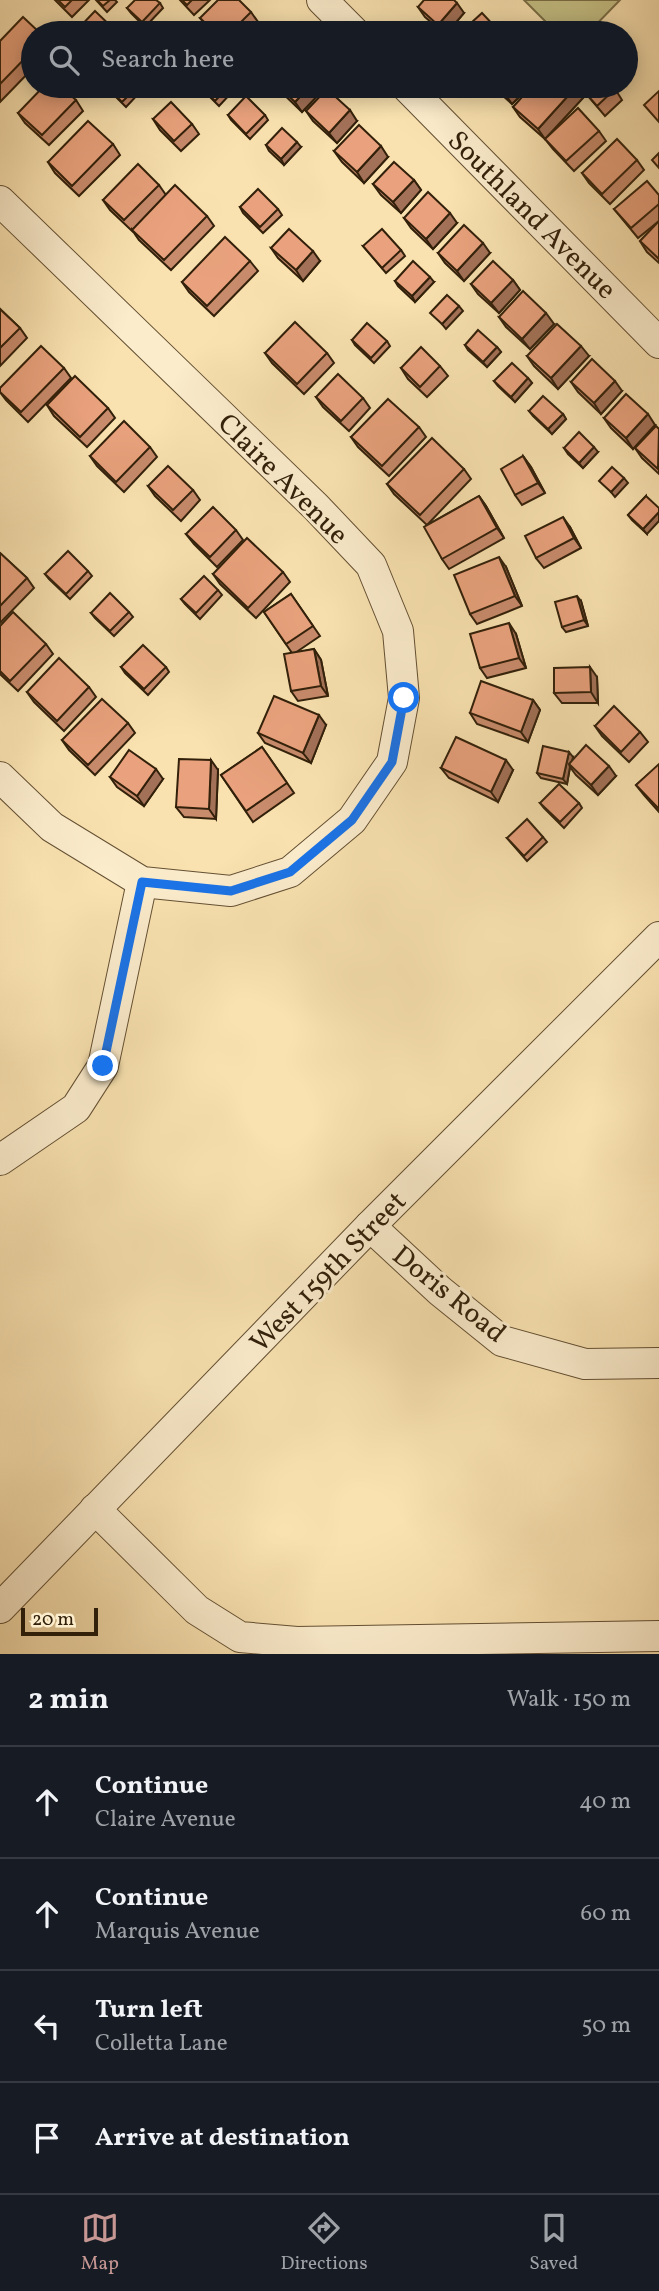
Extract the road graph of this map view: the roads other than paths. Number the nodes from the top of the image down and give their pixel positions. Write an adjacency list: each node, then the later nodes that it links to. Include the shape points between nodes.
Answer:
1 (322, 0): 2 (street)
2 (343, 21)
3 (418, 98): 5 (street, Southland Avenue)
4 (0, 201): 7 (street, Claire Avenue, via 371,565 398,631 404,698 392,762 352,820 290,872 231,891)
5 (659, 343)
6 (0, 777): 7 (street, via 52,827)
7 (142, 882): 9 (street, via 103,1066 76,1108)
8 (659, 937): 10 (street, West 159th Street)
9 (0, 1160)
10 (370, 1226): 11 (street, Doris Road, via 502,1342 585,1364); 12 (street, West 159th Street)
11 (659, 1363)
12 (96, 1509): 13 (street, West 159th Street); 14 (street, via 197,1610 240,1637 297,1642)
13 (0, 1608)
14 (659, 1636)

